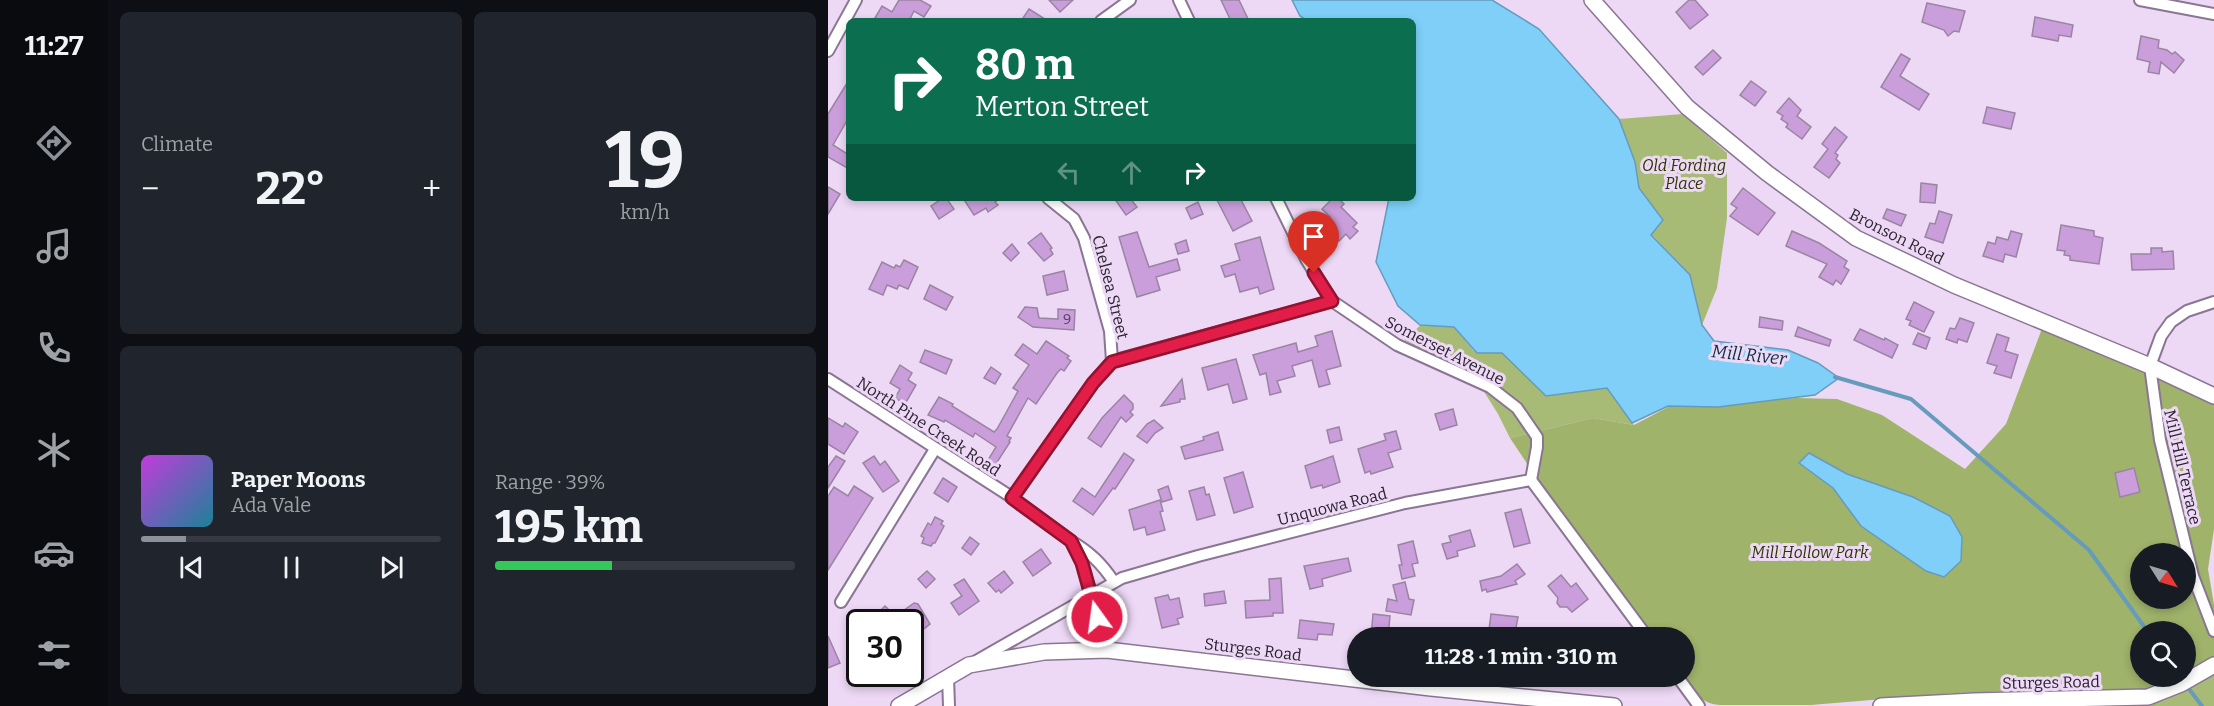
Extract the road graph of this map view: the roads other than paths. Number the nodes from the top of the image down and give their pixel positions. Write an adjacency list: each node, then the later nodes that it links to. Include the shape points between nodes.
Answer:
1 (856, 0): 8 (street)
2 (1130, 0): 9 (street)
3 (1179, 0): 10 (street)
4 (1592, 0): 17 (main road, Bronson Road, via 1687,107 1767,174 1856,238 1954,285)
5 (2140, 0): 6 (street)
6 (2214, 14)
7 (846, 18): 11 (street)
8 (846, 18)
9 (1105, 18)
10 (1188, 18)
11 (828, 51)
12 (1052, 201): 16 (street, Chelsea Street, via 1074,219 1084,238 1110,331)
13 (1277, 201): 14 (street, Somerset Avenue)
14 (1332, 301): 16 (street); 21 (street, Somerset Avenue, via 1397,345 1483,384 1512,403 1537,436)
15 (2214, 302): 17 (street, Mill Hill Terrace, via 2187,311 2171,322)
16 (1112, 362): 22 (street)
17 (2150, 366): 19 (main road, Bronson Road); 28 (street, Mill Hill Terrace, via 2160,440 2193,576)
18 (828, 379): 20 (street, North Pine Creek Road)
19 (2214, 396)
20 (935, 449): 22 (street, North Pine Creek Road); 26 (street)
21 (1531, 480): 24 (street, Unquowa Road, via 1405,503 1197,556); 27 (street)
22 (1012, 498): 23 (street, North Pine Creek Road)
23 (1071, 541): 24 (street, North Pine Creek Road, via 1100,562); 25 (street, North Pine Creek Road)
24 (1114, 582): 25 (street, Unquowa Road)
25 (1091, 595): 29 (street, North Pine Creek Road); 30 (street, Unquowa Road)
26 (841, 602)
27 (1640, 627)
28 (2214, 631)
29 (1107, 650): 30 (main road, Sturges Road, via 1044,652); 38 (main road, Sturges Road)
30 (969, 665): 32 (main road, Sturges Road)
31 (2211, 667): 34 (main road, Sturges Road)
32 (948, 677): 36 (main road, Sturges Road); 37 (street)
33 (1685, 687): 39 (street)
34 (2141, 700): 35 (main road, Sturges Road)
35 (1940, 704): 40 (main road, Sturges Road)
36 (899, 706)
37 (950, 706)
38 (1614, 706)
39 (1699, 706)
40 (1881, 706)

